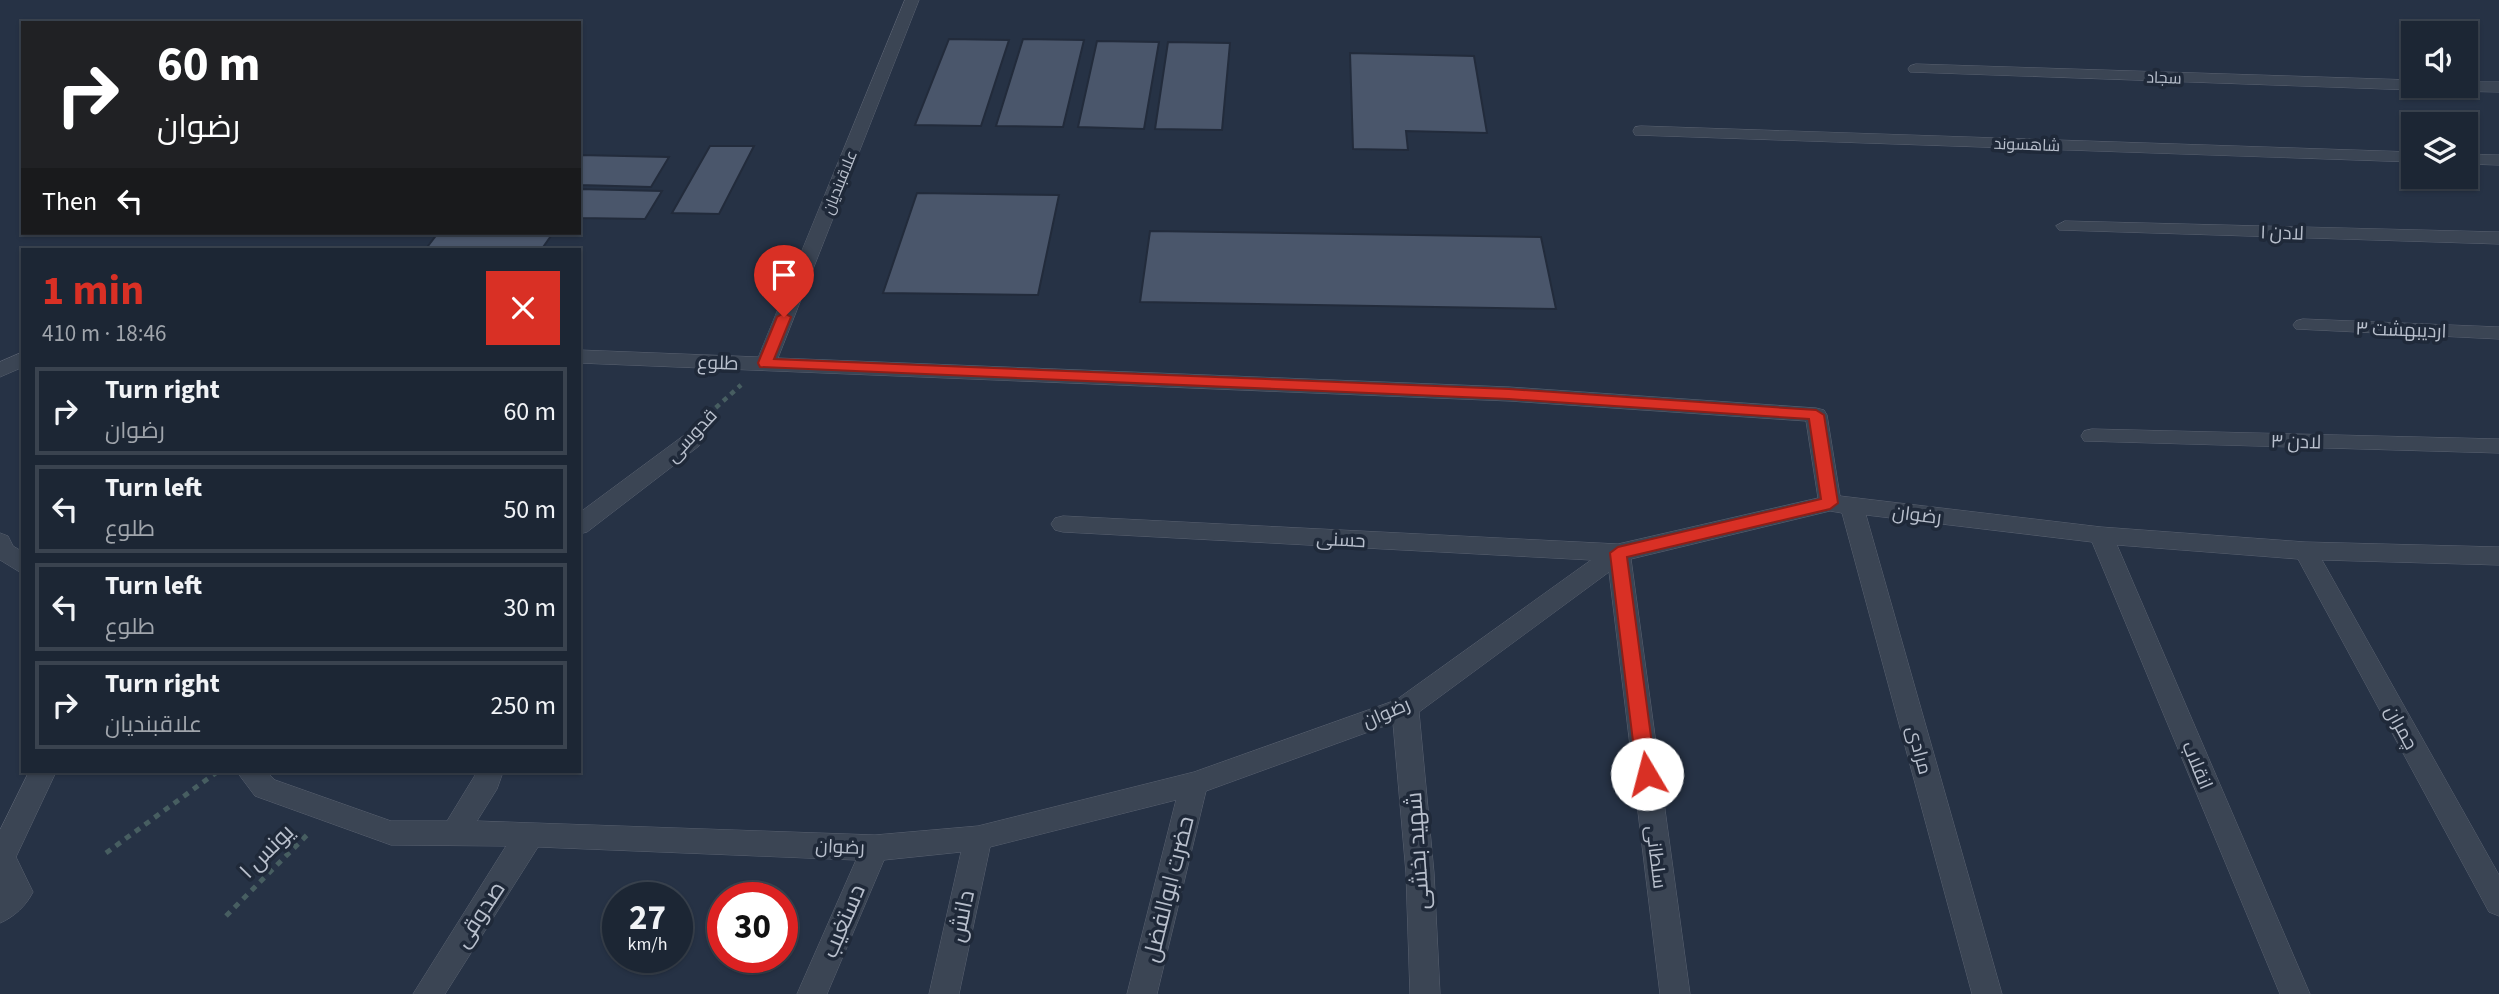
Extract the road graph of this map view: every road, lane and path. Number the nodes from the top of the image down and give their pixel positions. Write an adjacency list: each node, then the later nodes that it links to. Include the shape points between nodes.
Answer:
1 (912, 0): 16 (street, علاقبندیان)
2 (1916, 69): 3 (street, سجاد)
3 (2401, 85)
4 (2478, 87): 5 (street)
5 (2499, 87)
6 (1641, 131): 7 (street, شاهسوند)
7 (2401, 157)
8 (2478, 159): 9 (street)
9 (2499, 160)
10 (2065, 226): 11 (street, لادن ۱)
11 (2499, 238)
12 (2302, 325): 13 (street, اردیبهشت ۳)
13 (2499, 333)
14 (581, 356): 16 (street, طلوع)
15 (21, 359): 17 (street)
16 (765, 363): 19 (path, قدوسی, via 711,412); 21 (street, طلوع, via 1509,394 1816,415)
17 (0, 370)
18 (2092, 436): 20 (street, لادن ۳)
19 (691, 441): 22 (street, قدوسی)
20 (2499, 446)
21 (1841, 505): 24 (street, رضوان); 27 (street, رضوان); 52 (street, مرادی)
22 (581, 524)
23 (1063, 524): 27 (street, حسنی)
24 (2101, 536): 26 (street, رضوان); 53 (street, انقلاب)
25 (0, 542): 29 (street)
26 (2305, 551): 28 (street, رضوان); 43 (street, چمران)
27 (1618, 553): 30 (street, رضوان); 51 (street, سلطانی)
28 (2499, 556)
29 (21, 564)
30 (1405, 708): 35 (street, رضوان); 50 (street, شهید بخشی)
31 (42, 773): 42 (street)
32 (216, 773): 41 (path)
33 (251, 773): 36 (street, رضوان, via 265,788)
34 (490, 773): 37 (street)
35 (1194, 784): 39 (street, رضوان); 49 (street, حضرت ابوالفضل)
36 (330, 811): 37 (street, رضوان, via 391,833); 45 (path, یونس ۱)
37 (454, 834): 38 (street, رضوان)
38 (530, 834): 40 (street, رضوان); 46 (street, صدوقی)
39 (978, 838): 40 (street, رضوان); 48 (street, دانش)
40 (875, 848): 47 (street, دستغیب)
41 (106, 853)
42 (1, 859): 44 (street, via 18,892)
43 (2499, 903)
44 (0, 909)
45 (226, 916)
46 (428, 994)
47 (812, 994)
48 (944, 994)
49 (1142, 994)
50 (1425, 994)
51 (1675, 994)
52 (1987, 994)
53 (2295, 994)

